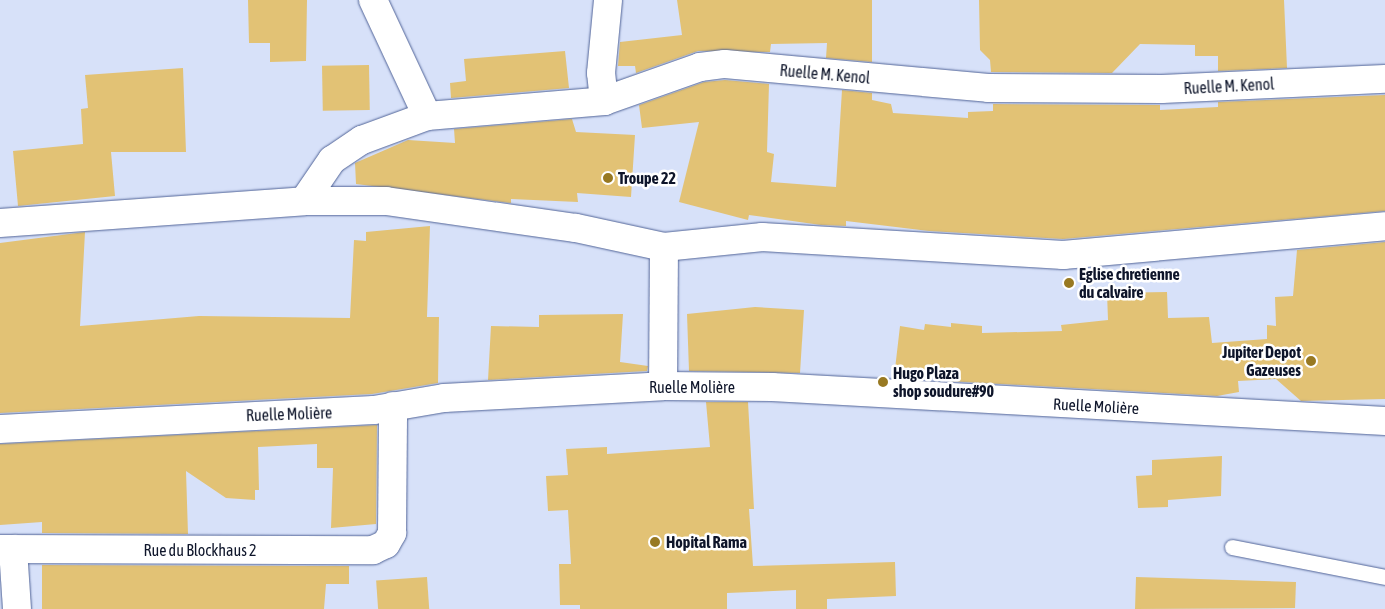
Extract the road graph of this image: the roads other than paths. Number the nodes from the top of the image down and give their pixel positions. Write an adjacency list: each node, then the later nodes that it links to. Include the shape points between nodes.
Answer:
1 (373, 0): 5 (street)
2 (608, 0): 4 (street, via 602,73)
3 (1385, 79): 4 (street, Ruelle M. Kenol, via 1162,89 988,88 725,64 700,67)
4 (604, 101): 5 (street, Ruelle M. Kenol)
5 (427, 116): 6 (street, Ruelle M. Kenol, via 362,140 332,160)
6 (304, 201): 7 (street); 9 (street, via 386,201 567,227)
7 (0, 223)
8 (1385, 226): 9 (street, via 1063,255 762,237)
9 (664, 247): 10 (street)
10 (663, 386): 11 (street, Ruelle Molière, via 444,398); 12 (street, Ruelle Molière, via 772,387)
11 (393, 406): 13 (street, Ruelle Molière); 15 (street, Rue du Blockhaus 2, via 392,532 386,544 374,550)
12 (1385, 421)
13 (0, 429)
14 (1232, 548): 16 (lane)
15 (6, 549): 17 (street)
16 (1385, 577)
17 (17, 609)

